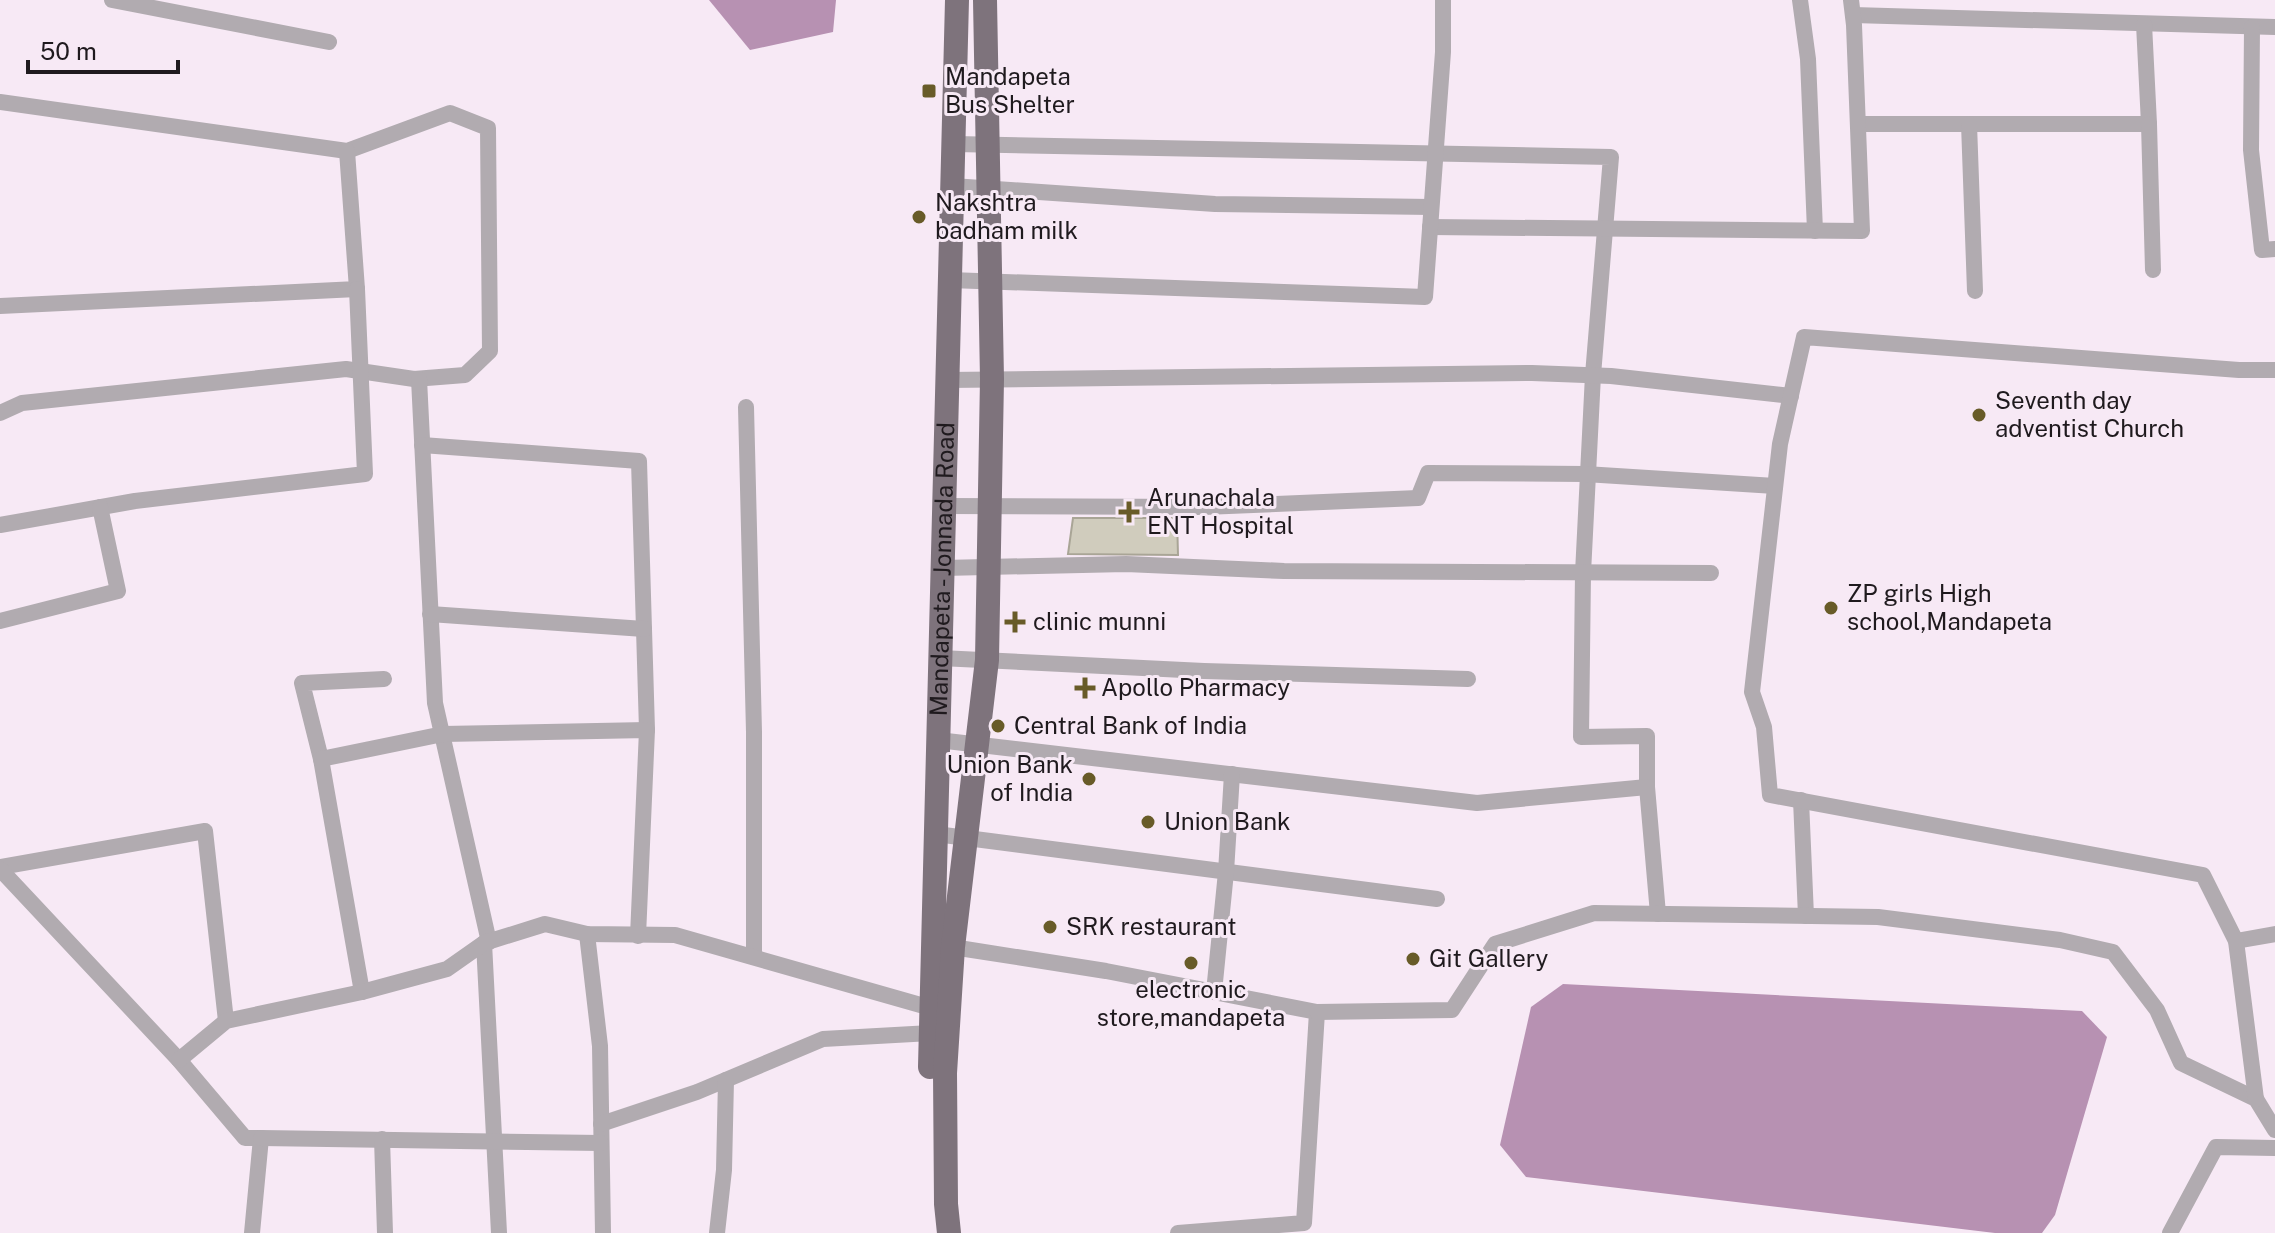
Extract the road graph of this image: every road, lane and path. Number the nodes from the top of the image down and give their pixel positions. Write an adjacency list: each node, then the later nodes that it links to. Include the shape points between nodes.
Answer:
1 (112, 0): 6 (street)
2 (957, 0): 16 (main road, Mandapeta - Jonnada Road)
3 (985, 0): 17 (main road)
4 (1443, 0): 19 (street)
5 (1800, 0): 25 (street, via 1808,59)
6 (150, 4): 11 (street)
7 (1852, 8): 8 (street); 13 (street)
8 (2144, 24): 9 (street); 15 (street)
9 (2252, 27): 10 (street); 26 (street, via 2251,150 2262,250)
10 (2275, 27)
11 (329, 42)
12 (0, 102): 18 (street)
13 (1858, 124): 14 (street); 25 (street, via 1862,231)
14 (1969, 124): 15 (street); 31 (street)
15 (2149, 124): 27 (street)
16 (954, 144): 17 (street); 20 (main road, Mandapeta - Jonnada Road)
17 (987, 145): 19 (street); 21 (main road)
18 (347, 151): 30 (street); 36 (street, via 450,113 488,128 490,351 465,375)
19 (1435, 155): 22 (street); 24 (street, via 1611,157)
20 (952, 186): 21 (street); 28 (main road, Mandapeta - Jonnada Road)
21 (987, 189): 22 (street, via 1215,204); 29 (main road)
22 (1431, 207): 23 (street)
23 (1430, 227): 24 (street); 29 (street, via 1425,297)
24 (1605, 230): 25 (street); 35 (street)
25 (1815, 231)
26 (2275, 249)
27 (2153, 270)
28 (950, 280): 29 (street); 38 (main road, Mandapeta - Jonnada Road)
29 (989, 281): 37 (main road)
30 (357, 289): 32 (street); 34 (street)
31 (1975, 291)
32 (0, 306)
33 (2275, 370): 39 (street, via 1804,337)
34 (359, 371): 36 (street); 41 (street, via 22,403); 46 (street, via 365,474)
35 (1593, 375): 37 (street); 39 (street); 43 (street)
36 (419, 379): 42 (street)
37 (992, 379): 38 (street); 47 (main road)
38 (947, 380): 45 (main road, Mandapeta - Jonnada Road)
39 (1791, 396): 44 (street)
40 (746, 407): 81 (street)
41 (0, 413)
42 (422, 445): 53 (street); 55 (street, via 639,461)
43 (1589, 474): 44 (street); 47 (street, via 1428,473 1418,498 1204,507); 51 (street)
44 (1775, 486): 67 (street, via 1752,692 1764,727 1770,795)
45 (944, 506): 47 (street); 50 (main road, Mandapeta - Jonnada Road)
46 (100, 507): 48 (street); 54 (street, via 118,591)
47 (991, 507): 49 (main road)
48 (0, 525)
49 (988, 567): 50 (street); 51 (street, via 1126,564); 57 (main road)
50 (943, 568): 56 (main road, Mandapeta - Jonnada Road)
51 (1583, 573): 52 (street); 66 (street, via 1581,737 1647,736)
52 (1711, 573)
53 (430, 614): 55 (street); 61 (street, via 435,703)
54 (0, 621)
55 (644, 629): 60 (street)
56 (940, 658): 57 (street); 62 (main road, Mandapeta - Jonnada Road)
57 (987, 660): 59 (street); 63 (main road)
58 (384, 679): 64 (street, via 302,683)
59 (1468, 679)
60 (647, 730): 61 (street); 77 (street)
61 (443, 734): 64 (street); 79 (street)
62 (938, 740): 63 (street); 68 (main road, Mandapeta - Jonnada Road)
63 (976, 744): 65 (street); 69 (main road)
64 (321, 759): 82 (street)
65 (1232, 774): 66 (street, via 1477,803); 71 (street)
66 (1647, 787): 73 (street)
67 (1801, 800): 74 (street); 78 (street, via 2203,875)
68 (936, 834): 69 (street); 80 (main road, Mandapeta - Jonnada Road)
69 (966, 838): 71 (street); 80 (main road)
70 (0, 868): 86 (street, via 205,831); 88 (street)
71 (1226, 872): 72 (street); 83 (street)
72 (1437, 899)
73 (1658, 914): 74 (street); 85 (street, via 1594,913 1495,944 1452,1010)
74 (1806, 916): 90 (street, via 1878,917 2060,940 2113,952 2157,1010 2181,1063)
75 (587, 934): 77 (street); 79 (street, via 545,924); 91 (street, via 600,1046)
76 (2275, 934): 78 (street)
77 (638, 936): 81 (street, via 675,935)
78 (2236, 941): 90 (street)
79 (486, 943): 82 (street, via 447,969); 95 (street)
80 (943, 945): 83 (street); 84 (main road, Mandapeta - Jonnada Road); 106 (main road)
81 (754, 957): 84 (street)
82 (362, 992): 86 (street)
83 (1214, 992): 85 (street)
84 (931, 1008): 87 (main road, Mandapeta - Jonnada Road)
85 (1317, 1012): 98 (street)
86 (226, 1021): 88 (street)
87 (931, 1033): 89 (street, via 823,1039); 105 (main road, Mandapeta - Jonnada Road)
88 (179, 1060): 93 (street, via 245,1138)
89 (726, 1080): 91 (street); 104 (street)
90 (2256, 1099): 92 (street)
91 (601, 1124): 96 (street)
92 (2275, 1130)
93 (261, 1138): 94 (street); 100 (street)
94 (382, 1139): 95 (street); 101 (street)
95 (495, 1140): 96 (street); 102 (street)
96 (601, 1143): 103 (street)
97 (2275, 1148): 108 (street, via 2216,1147)
98 (1304, 1228): 99 (street)
99 (1230, 1231): 107 (street)
100 (252, 1233)
101 (385, 1233)
102 (499, 1233)
103 (603, 1233)
104 (717, 1233)
105 (934, 1233)
106 (949, 1233)
107 (1178, 1233)
108 (2170, 1233)

